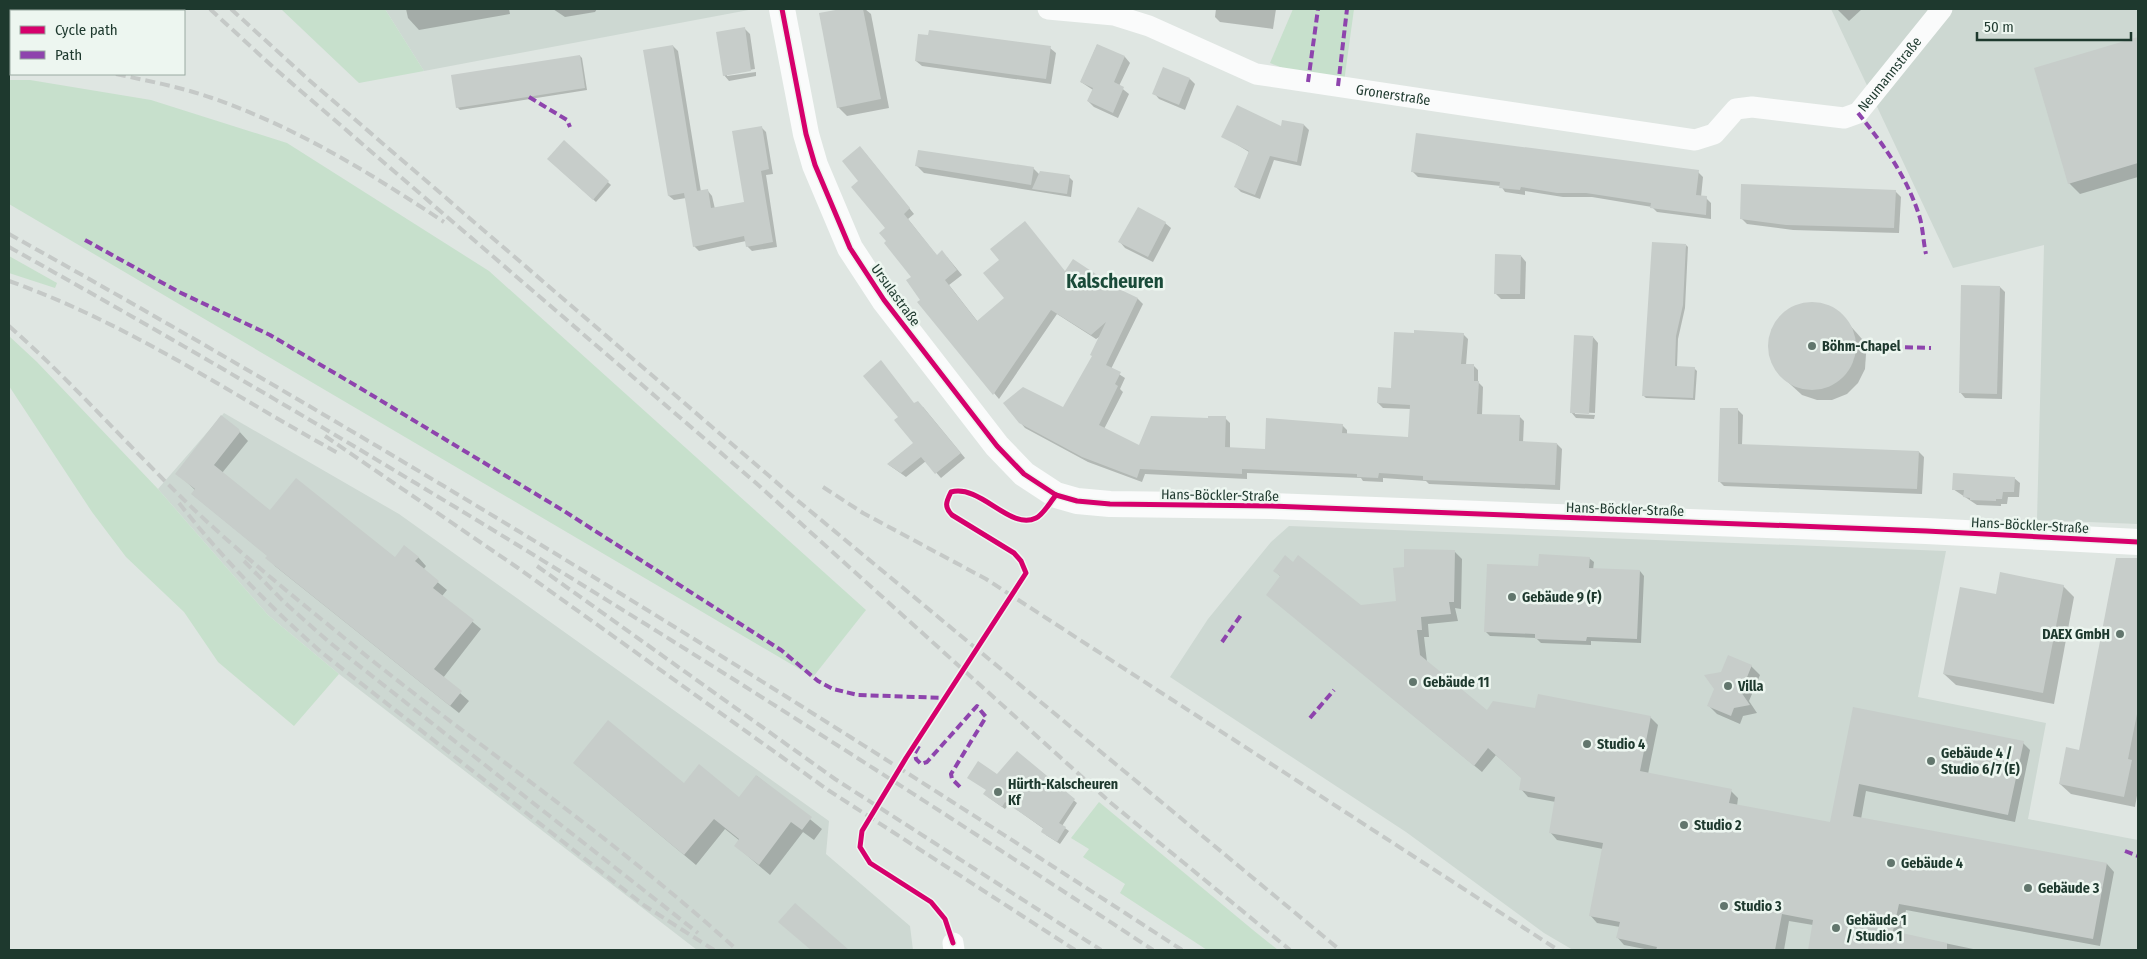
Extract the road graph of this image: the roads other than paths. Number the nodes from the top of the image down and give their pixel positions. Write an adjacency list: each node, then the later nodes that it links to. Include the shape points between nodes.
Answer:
1 (782, 9): 5 (street, Ursulastraße, via 815,165 859,263 991,438 1024,474 1056,495 1077,502)
2 (1048, 9): 4 (street, Gronerstraße, via 1114,15 1149,26 1256,74 1695,140 1714,134)
3 (1942, 9): 4 (street, Neumannstraße, via 1858,113 1844,118)
4 (1736, 108)
5 (1110, 504): 6 (street, Hans-Böckler-Straße, via 1271,506)
6 (2138, 542)

